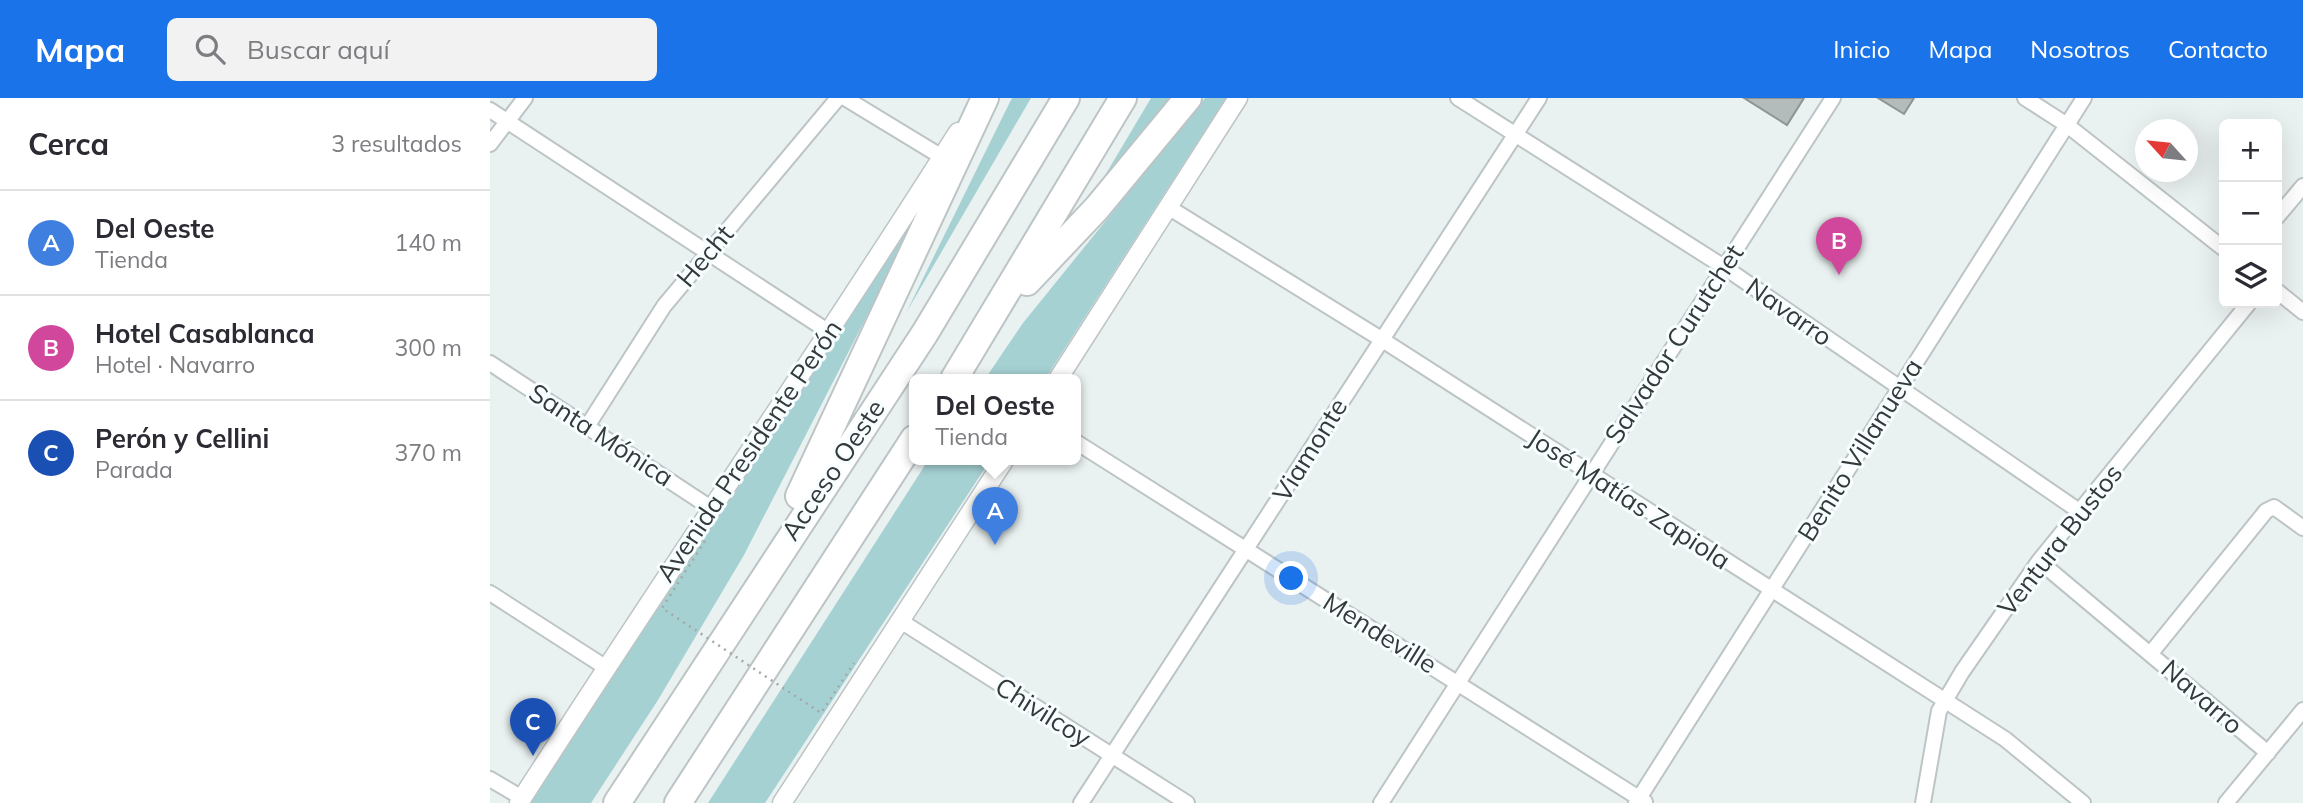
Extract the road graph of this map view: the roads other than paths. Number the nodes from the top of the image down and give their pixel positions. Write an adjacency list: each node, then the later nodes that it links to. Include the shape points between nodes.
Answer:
1 (525, 98): 16 (street)
2 (838, 98): 25 (street, Hecht)
3 (845, 98): 20 (street)
4 (979, 98): 20 (street, Avenida Presidente Perón)
5 (985, 98): 49 (highway)
6 (1066, 98): 49 (highway, Acceso Oeste, via 925,333)
7 (1124, 98): 30 (highway)
8 (1188, 98): 30 (highway, via 1097,208)
9 (1238, 98): 22 (street)
10 (1458, 98): 18 (street, Navarro)
11 (1539, 98): 18 (street, Viamonte)
12 (1833, 98): 26 (street, Salvador Curutchet)
13 (2025, 98): 17 (street)
14 (2084, 98): 17 (street, Benito Villanueva)
15 (490, 110): 16 (street)
16 (506, 120): 19 (street); 25 (street)
17 (2067, 125): 24 (street); 36 (street, Benito Villanueva)
18 (1515, 134): 26 (street, Navarro); 32 (street, Viamonte)
19 (490, 144)
20 (942, 157): 31 (street, Avenida Presidente Perón)
21 (2303, 186): 23 (street)
22 (1168, 207): 32 (street, José Matías Zapiola); 35 (street)
23 (2282, 211)
24 (2219, 245)
25 (708, 253): 31 (street); 37 (street, Hecht, via 664,306)
26 (1724, 267): 36 (street, Navarro); 41 (street, Salvador Curutchet)
27 (2282, 295): 29 (street)
28 (2245, 308): 43 (street, Ventura Bustos)
29 (2303, 312)
30 (992, 319): 34 (highway)
31 (829, 332): 42 (street, Avenida Presidente Perón)
32 (1381, 339): 41 (street, José Matías Zapiola); 45 (street, Viamonte)
33 (490, 363): 37 (street, Santa Mónica)
34 (957, 374)
35 (1061, 374)
36 (1898, 389): 43 (street, Navarro); 47 (street, Benito Villanueva)
37 (588, 425): 42 (street, Santa Mónica)
38 (1081, 445): 45 (street, Mendeville)
39 (909, 448): 62 (highway, Acceso Oeste)
40 (1001, 465): 50 (street)
41 (1590, 473): 47 (street, José Matías Zapiola); 53 (street, Salvador Curutchet)
42 (711, 508): 52 (street, Avenida Presidente Perón)
43 (2079, 511): 46 (street, Ventura Bustos)
44 (2303, 528): 51 (street, via 2274,507 2266,511)
45 (1246, 550): 53 (street, Mendeville); 57 (street, Viamonte)
46 (2039, 561): 51 (street, Navarro); 54 (street, Ventura Bustos)
47 (1770, 591): 54 (street, José Matías Zapiola); 60 (street, Benito Villanueva)
48 (490, 593): 52 (street)
49 (743, 607): 61 (highway, Acceso Oeste)
50 (899, 621): 57 (street, Chivilcoy); 63 (street)
51 (2151, 653): 56 (street, Navarro)
52 (605, 667): 59 (street, Avenida Presidente Perón)
53 (1458, 681): 60 (street, Mendeville); 66 (street, Salvador Curutchet)
54 (1945, 700): 67 (street, Ventura Bustos); 68 (street, José Matías Zapiola, via 2005,739)
55 (2303, 710): 56 (street)
56 (2267, 753): 69 (street)
57 (1112, 756): 64 (street, Viamonte); 65 (street, Chivilcoy)
58 (490, 779): 59 (street)
59 (521, 800)
60 (1641, 801)
61 (617, 803)
62 (678, 803)
63 (782, 803)
64 (1082, 803)
65 (1187, 803)
66 (1381, 803)
67 (1923, 803)
68 (2083, 803)
69 (2226, 803)

